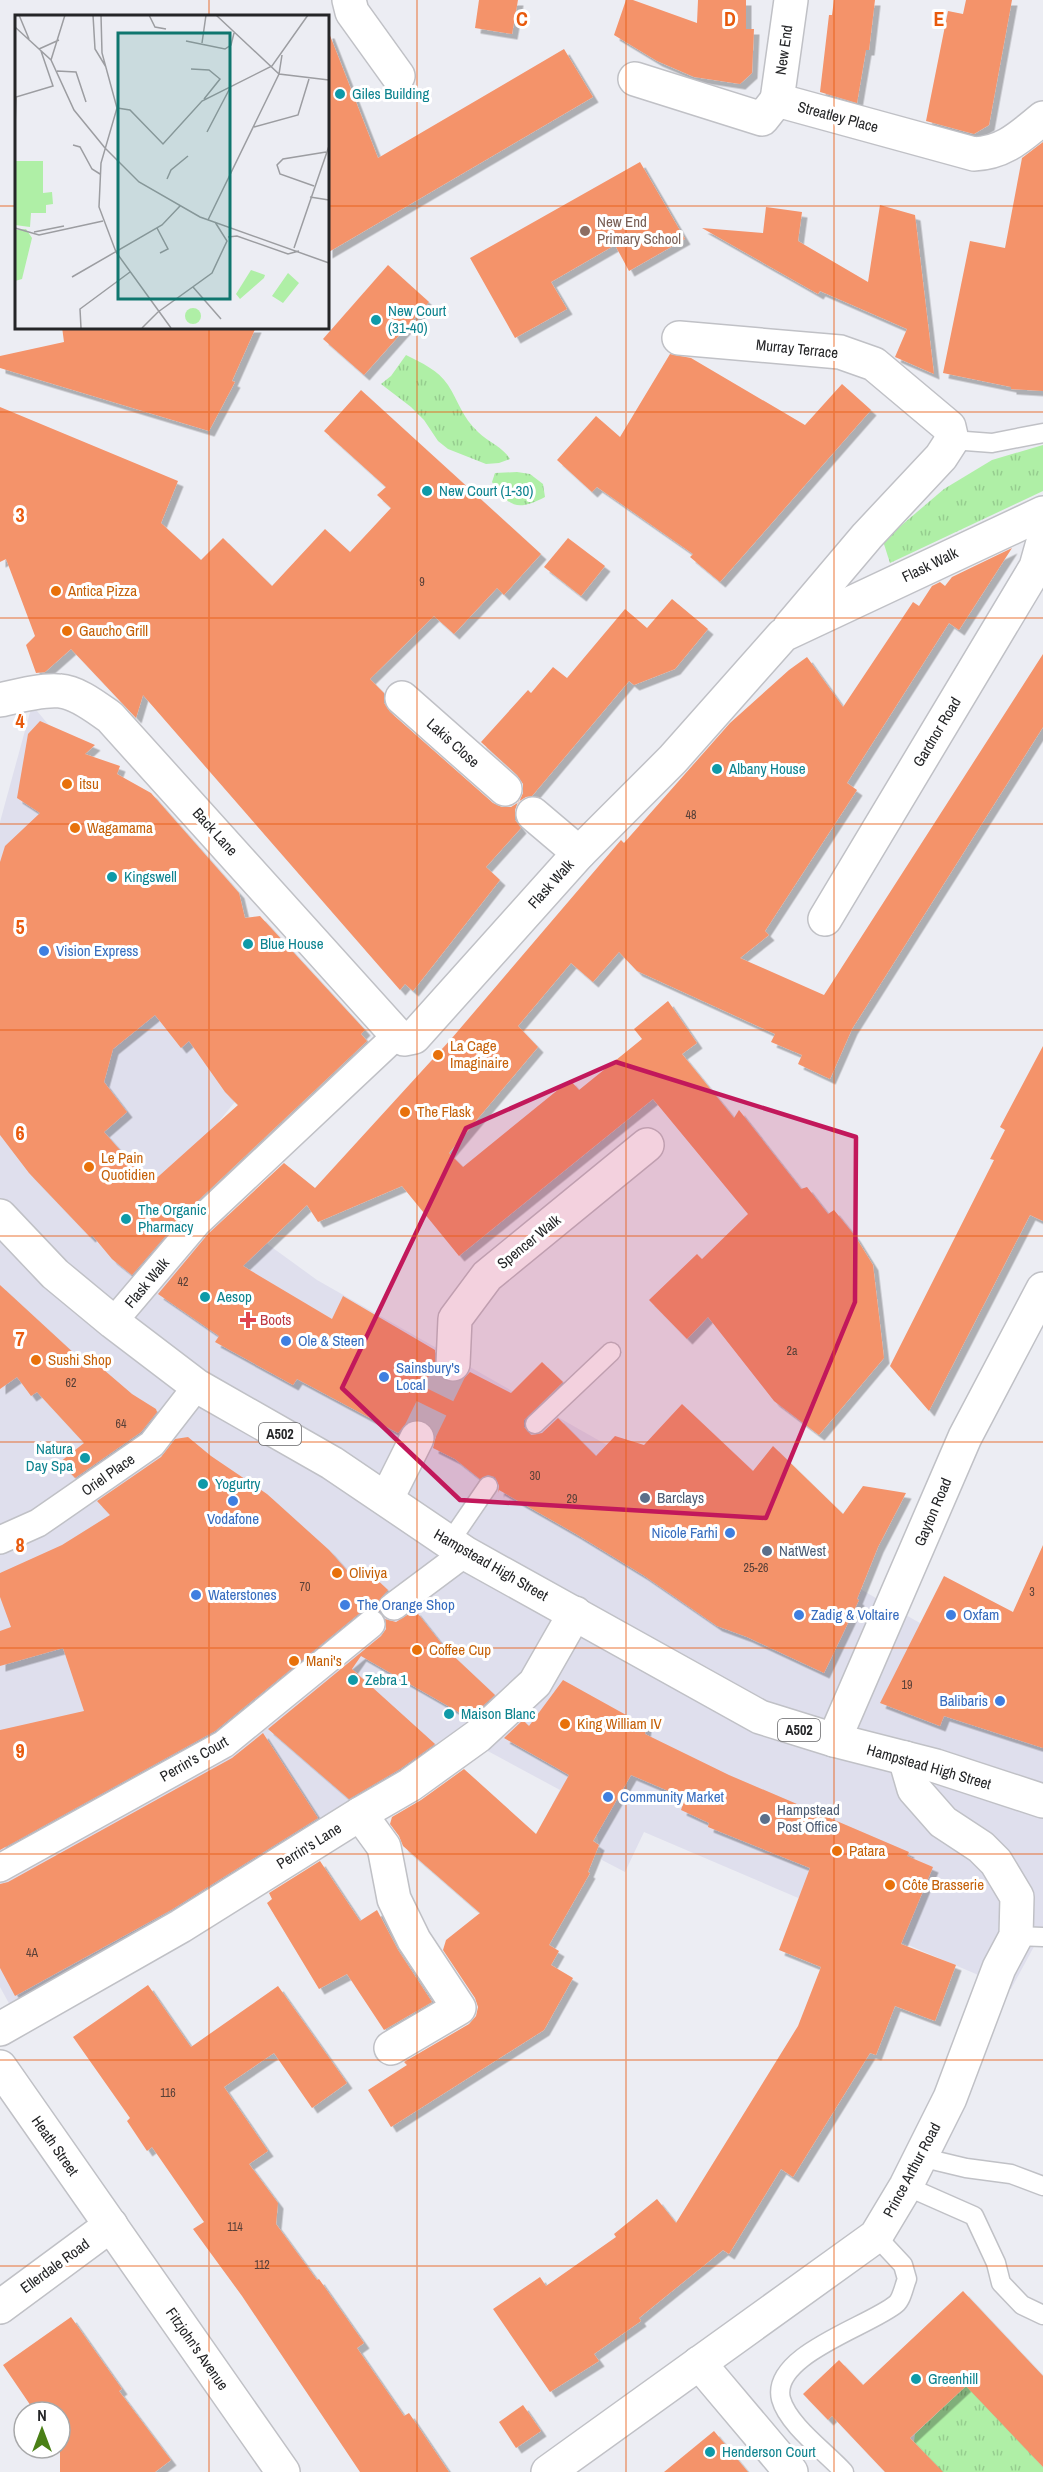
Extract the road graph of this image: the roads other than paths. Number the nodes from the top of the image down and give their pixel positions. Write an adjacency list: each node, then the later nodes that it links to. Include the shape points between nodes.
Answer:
1 (349, 0): 3 (street, via 352,12)
2 (791, 0): 5 (street, New End)
3 (398, 76)
4 (635, 79): 5 (street, Streatley Place, via 762,120)
5 (777, 100): 6 (street, Streatley Place, via 974,154 991,153 1009,145)
6 (1043, 118)
7 (679, 338): 9 (street, Murray Terrace, via 840,351 874,364 949,427)
8 (1043, 433): 9 (lane, via 992,443)
9 (952, 440): 11 (street)
10 (1042, 527): 11 (street, Flask Walk, via 954,552); 17 (street, Gardnor Road, via 1036,567)
11 (783, 635): 16 (street, Flask Walk, via 673,759)
12 (402, 698): 14 (street, Lakis Close)
13 (0, 700): 18 (street, Back Lane, via 61,690 110,717)
14 (505, 789)
15 (533, 814): 16 (street)
16 (579, 853): 18 (street, Flask Walk, via 414,1037 404,1039)
17 (825, 919)
18 (397, 1035): 22 (street, Flask Walk, via 197,1223)
19 (647, 1145): 24 (street, Spencer Walk, via 487,1276 455,1318)
20 (0, 1216): 22 (street, Hampstead High Street / A502, via 55,1274)
21 (1043, 1289): 35 (street, Gayton Road, via 965,1437)
22 (113, 1322): 25 (street, Hampstead High Street / A502)
23 (610, 1352): 26 (lane)
24 (453, 1364)
25 (197, 1386): 29 (street, Hampstead High Street / A502); 30 (street, Oriel Place, via 152,1444 38,1523)
26 (535, 1424)
27 (417, 1438): 29 (street)
28 (488, 1486): 31 (lane)
29 (387, 1498): 31 (street, Hampstead High Street / A502)
30 (0, 1540)
31 (457, 1548): 32 (street); 33 (street, Hampstead High Street / A502)
32 (394, 1606)
33 (575, 1613): 35 (street, Hampstead High Street / A502, via 760,1717); 38 (street, Perrin's Lane, via 535,1683 505,1713 410,1785)
34 (371, 1624): 39 (street, Perrin's Court, via 224,1744)
35 (834, 1740): 36 (street, Hampstead High Street / A502)
36 (905, 1758): 37 (street, Hampstead High Street / A502); 40 (street, Prince Arthur Road, via 914,1789 943,1822 981,1847)
37 (1043, 1801)
38 (360, 1814): 42 (street, Perrin's Lane, via 181,1926); 43 (street, via 384,1847 394,1899 414,1940 459,2008)
39 (0, 1868)
40 (1030, 1894): 41 (street, Prince Arthur Road)
41 (1030, 1936): 45 (street, Prince Arthur Road, via 999,1968 950,2098)
42 (0, 2029)
43 (391, 2048)
44 (0, 2067): 47 (street, Heath Street)
45 (913, 2171): 46 (lane, via 966,2168 1011,2174); 48 (street, Prince Arthur Road); 50 (lane, via 974,2216 1001,2283 1022,2305)
46 (1043, 2186)
47 (111, 2225): 49 (street, Ellerdale Road); 52 (street, Fitzjohn's Avenue)
48 (876, 2236): 51 (street, Prince Arthur Road); 55 (lane, via 903,2265 907,2279 897,2303 798,2360 782,2384 782,2400 798,2428)
49 (0, 2307)
50 (1043, 2315)
51 (699, 2363): 53 (street, Prince Arthur Road); 54 (street)
52 (283, 2472)
53 (548, 2472)
54 (791, 2472)
55 (844, 2472)

